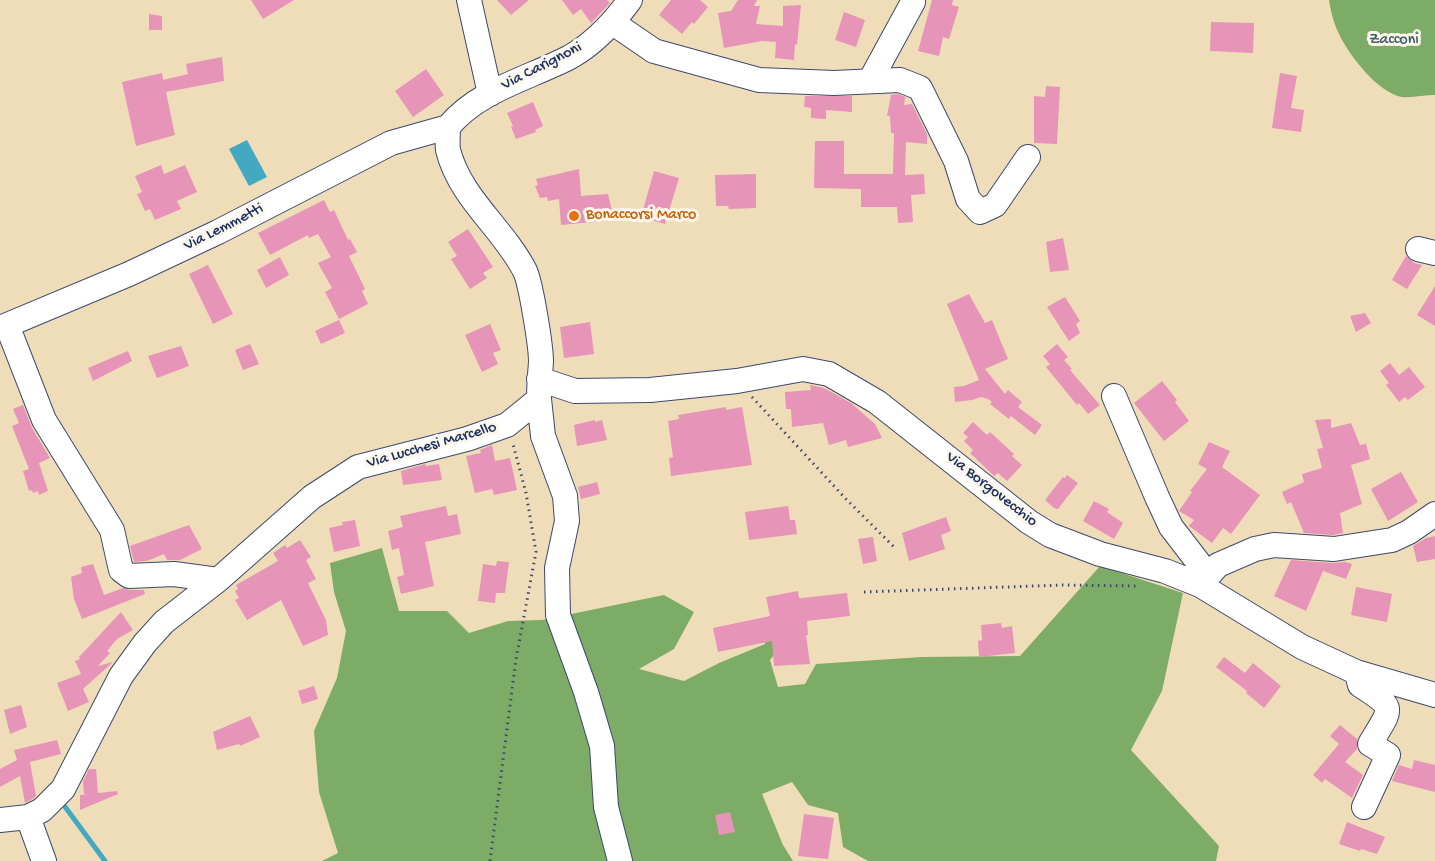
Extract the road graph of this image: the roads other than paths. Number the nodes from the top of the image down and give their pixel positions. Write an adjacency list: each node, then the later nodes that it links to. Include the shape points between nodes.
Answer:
1 (469, 0): 6 (street)
2 (630, 0): 4 (street, Via Carignoni)
3 (913, 2): 5 (street)
4 (613, 23): 5 (street, via 654,51 759,80); 6 (street, Via Carignoni, via 572,56)
5 (870, 81): 8 (street, via 900,80 920,88 956,161 968,199 980,212 995,205)
6 (490, 94): 7 (street, Via Carignoni, via 456,116)
7 (448, 127): 9 (street, Via Lemmetti, via 391,143 198,242); 10 (street, via 448,148 456,171 525,272 541,360)
8 (1028, 157)
9 (4, 327): 13 (street, via 44,420 112,530 121,570 129,576 174,574)
10 (539, 389): 13 (street, Via Lucchesi Marcello, via 507,425 358,467 312,497); 14 (street, Via Borgovecchio, via 650,390 803,369 829,374 877,402 1050,535 1100,554); 21 (street, via 543,436 565,496 567,521 557,568 558,615 603,746 606,807)
11 (1114, 396): 14 (street, via 1156,498)
12 (1435, 514): 14 (street, via 1392,540 1334,549 1274,545 1255,549 1218,565)
13 (218, 580): 18 (street, Via Lucchesi Marcello, via 164,622 145,643 121,676 63,789)
14 (1204, 580): 15 (street, Via Borgovecchio, via 1302,647)
15 (1356, 672): 16 (street, Via Borgovecchio); 17 (street, via 1360,685 1384,700 1387,710 1370,744 1388,755)
16 (1435, 695)
17 (1364, 807)
18 (28, 818): 19 (street); 20 (street)
19 (0, 820)
20 (44, 861)
21 (620, 861)

